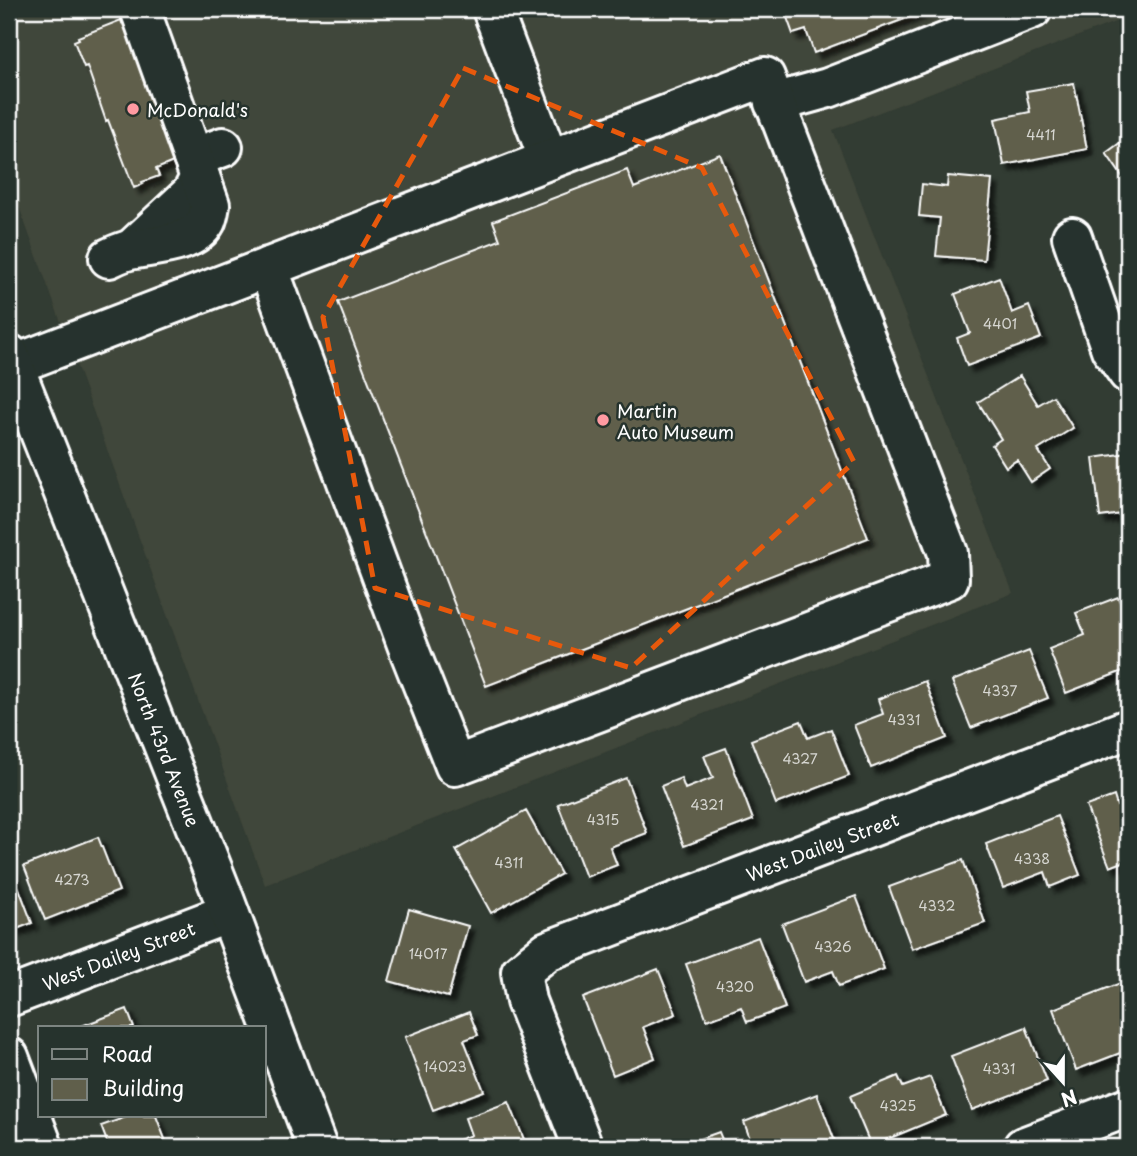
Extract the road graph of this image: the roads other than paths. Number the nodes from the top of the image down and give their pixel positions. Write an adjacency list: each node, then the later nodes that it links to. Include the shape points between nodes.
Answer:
1 (140, 9): 7 (street, via 205,161 192,193)
2 (492, 9): 5 (street)
3 (1032, 9): 4 (street, via 828,88)
4 (775, 103): 5 (street, via 765,77); 8 (street, via 948,553 949,579 455,766)
5 (549, 160): 8 (street)
6 (1072, 237): 10 (street, via 1111,349)
7 (120, 253)
8 (268, 267): 9 (street)
9 (11, 359): 12 (street, North 43rd Avenue)
10 (1128, 373)
11 (1128, 729): 18 (street, West Dailey Street, via 547,951 521,972 526,1001)
12 (229, 913): 13 (street, West Dailey Street); 17 (street, North 43rd Avenue)
13 (9, 997)
14 (9, 1057): 16 (street)
15 (1128, 1107): 19 (street)
16 (43, 1147)
17 (317, 1147)
18 (583, 1147)
19 (1023, 1147)

